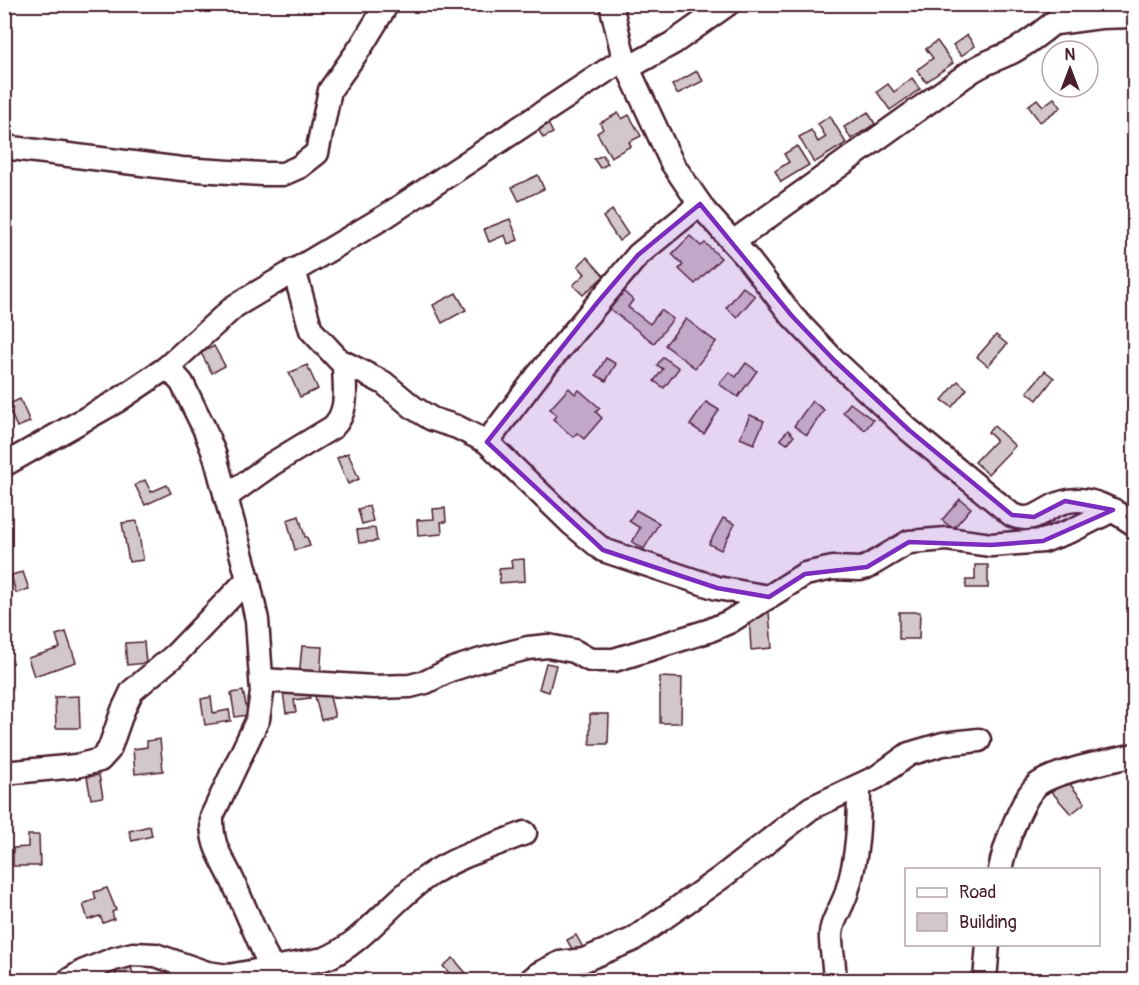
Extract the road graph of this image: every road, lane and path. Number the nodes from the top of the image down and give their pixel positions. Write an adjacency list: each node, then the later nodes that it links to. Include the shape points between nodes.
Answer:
1 (387, 4): 8 (street, via 330,90 317,153 283,174 182,169)
2 (611, 4): 7 (street)
3 (728, 4): 7 (street, via 673,43)
4 (1077, 4): 6 (street)
5 (1134, 16): 6 (street)
6 (1052, 24): 10 (street, via 1022,46 983,63)
7 (626, 63): 9 (street, via 672,163); 11 (street)
8 (4, 147)
9 (700, 204): 10 (street); 14 (street, via 638,255)
10 (733, 242): 17 (street, via 792,316 834,360 909,430 1012,515 1022,519 1034,517 1065,501 1086,501)
11 (294, 270): 12 (street, via 311,330); 13 (street, via 235,306)
12 (344, 363): 14 (street, via 384,383 432,419); 16 (street, via 345,407 341,419)
13 (166, 368): 15 (street); 16 (street, via 182,383 204,428)
14 (487, 442): 20 (street, via 603,550 717,588)
15 (4, 465)
16 (226, 496): 19 (street)
17 (1113, 510): 18 (street); 20 (street, via 1043,541 991,545 947,539 909,542 867,567 805,574)
18 (1134, 524)
19 (248, 579): 21 (street, via 257,621); 24 (street, via 176,655 132,691 109,750 100,760)
20 (770, 597): 21 (street, via 708,631 614,660 590,660 574,651 548,646 481,660 410,686)
21 (262, 680): 29 (street, via 258,719 212,816 212,827 217,853)
22 (979, 740): 25 (street, via 921,749)
23 (1134, 755): 27 (street, via 1052,777 1037,785 1015,822)
24 (4, 773)
25 (859, 786): 31 (street, via 810,808 722,877 632,940 584,960 560,963); 32 (street, via 852,874 831,935)
26 (525, 833): 29 (street, via 428,875 337,954 297,966)
27 (1001, 868)
28 (988, 946): 33 (street)
29 (271, 968): 30 (street, via 217,975 154,955 133,954 82,972)
30 (69, 981)
31 (531, 981)
32 (834, 981)
33 (985, 981)

